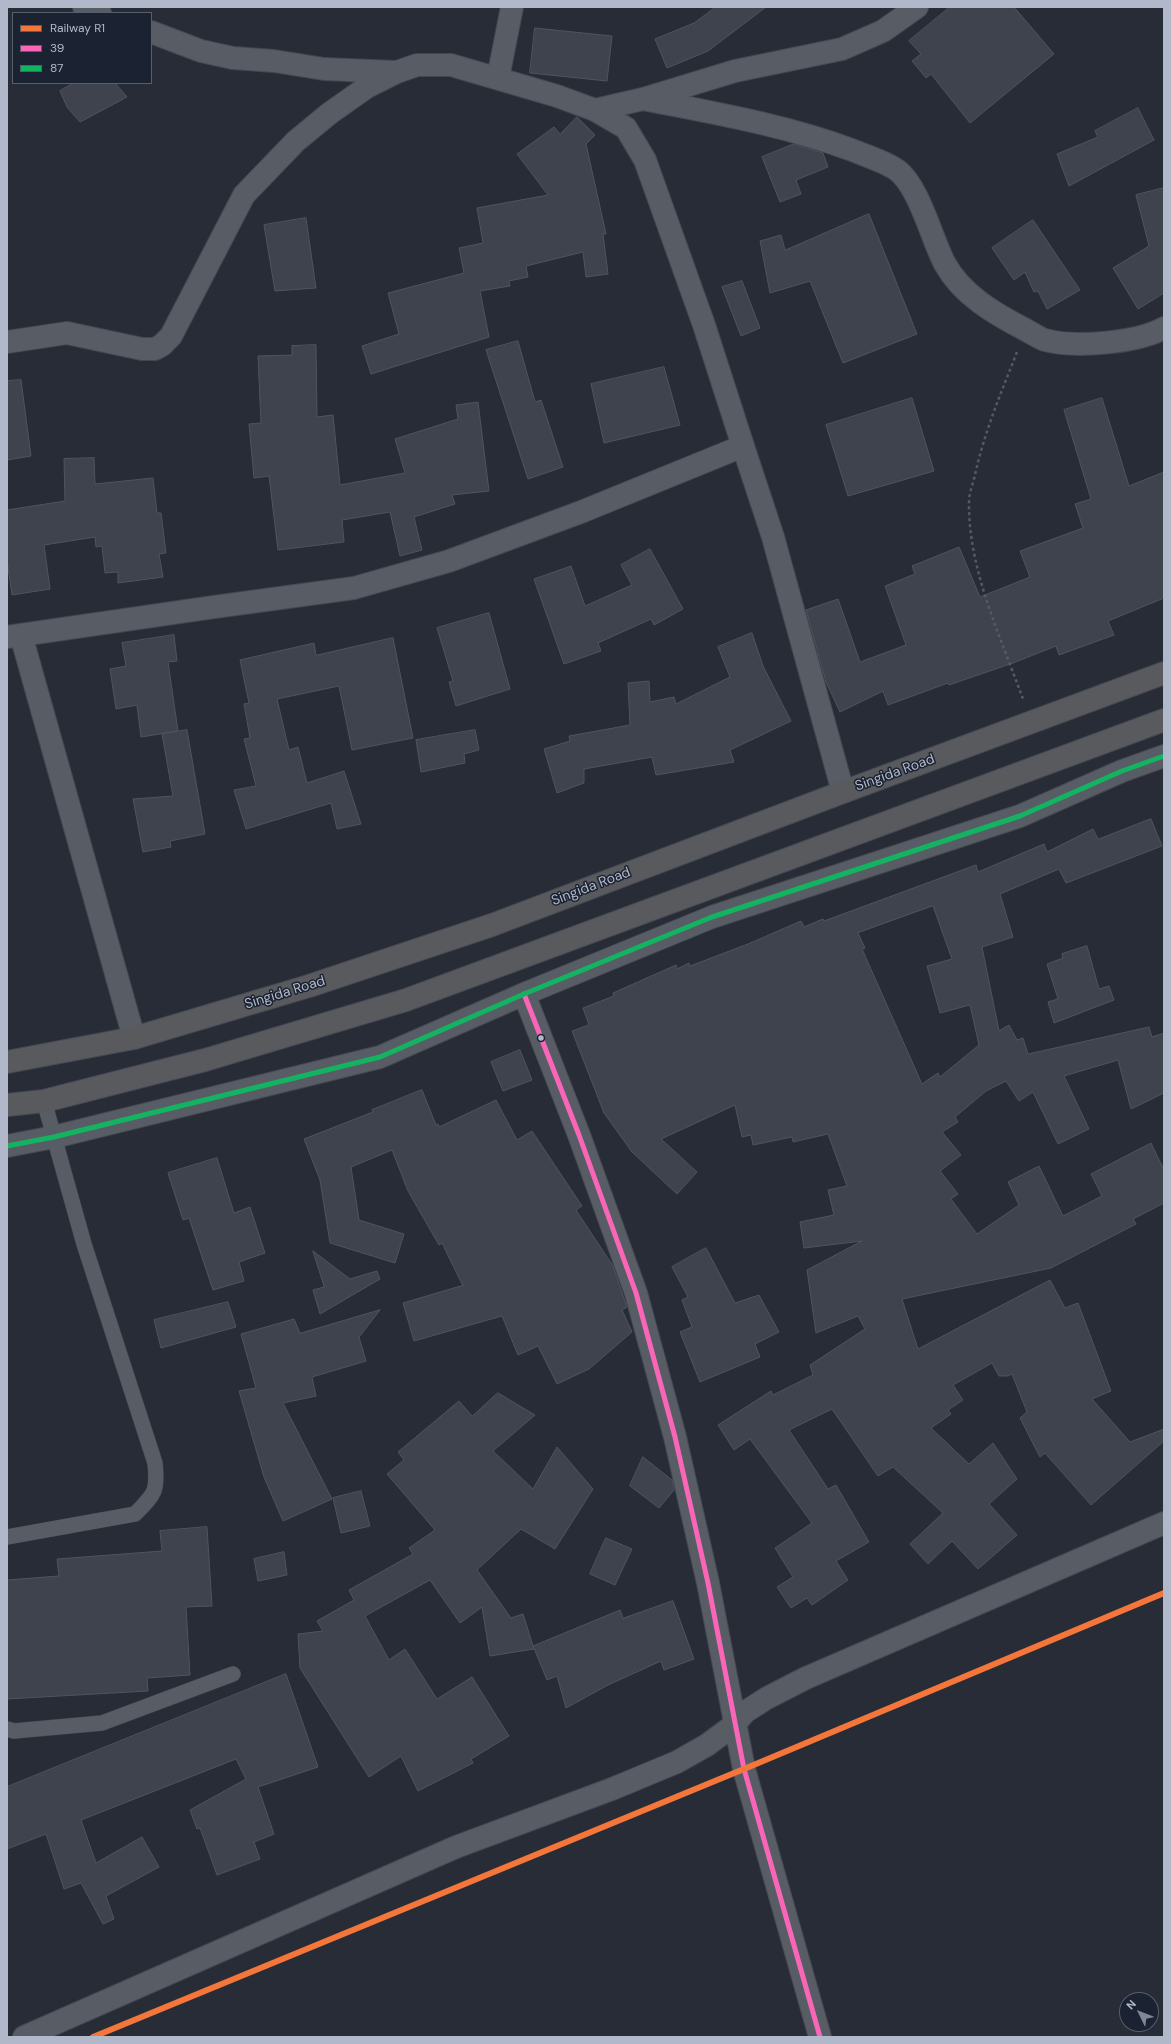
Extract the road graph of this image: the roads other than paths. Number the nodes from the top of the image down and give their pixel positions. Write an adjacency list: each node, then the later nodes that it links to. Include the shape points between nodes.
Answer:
1 (84, 7): 4 (street)
2 (512, 7): 7 (street)
3 (917, 7): 8 (street, via 883,31 842,49 735,71)
4 (97, 12)
5 (152, 32): 6 (street, via 201,51 233,58 324,69)
6 (396, 72): 7 (street, via 417,65 451,65); 11 (street, via 367,87 319,122 275,161 244,195 171,336 162,345 155,349 142,349 67,333)
7 (498, 78): 9 (street)
8 (643, 99): 9 (street); 10 (street, via 769,124 818,137 898,170 910,184 946,265 962,287 997,315 1045,340 1092,345 1154,333)
9 (595, 110): 12 (street, via 626,128 645,160 704,325)
10 (1164, 328)
11 (7, 342)
12 (743, 446): 13 (street, via 581,512 456,559 354,588); 17 (street, via 773,538)
13 (14, 636): 19 (street)
14 (1164, 674): 17 (highway, Singida Road)
15 (1164, 720): 21 (highway, via 406,1000 205,1060)
16 (1164, 756): 18 (street, via 1122,771 1020,816 712,917)
17 (843, 792): 19 (highway, Singida Road, via 492,925 309,986)
18 (524, 994): 23 (street, via 380,1057); 28 (street, via 579,1135 636,1293 675,1437 708,1583)
19 (134, 1038): 20 (highway, Singida Road)
20 (7, 1062)
21 (44, 1101): 22 (highway); 23 (lane)
22 (7, 1105)
23 (54, 1137): 24 (street); 26 (lane, via 84,1244 155,1463 157,1483 151,1498 135,1514)
24 (7, 1146)
25 (1164, 1523): 28 (street, via 806,1678 745,1712)
26 (7, 1537)
27 (233, 1674): 29 (lane, via 102,1723 14,1731)
28 (734, 1726): 30 (street, via 677,1762 456,1847); 31 (street)
29 (7, 1729)
30 (24, 2037)
31 (820, 2037)

